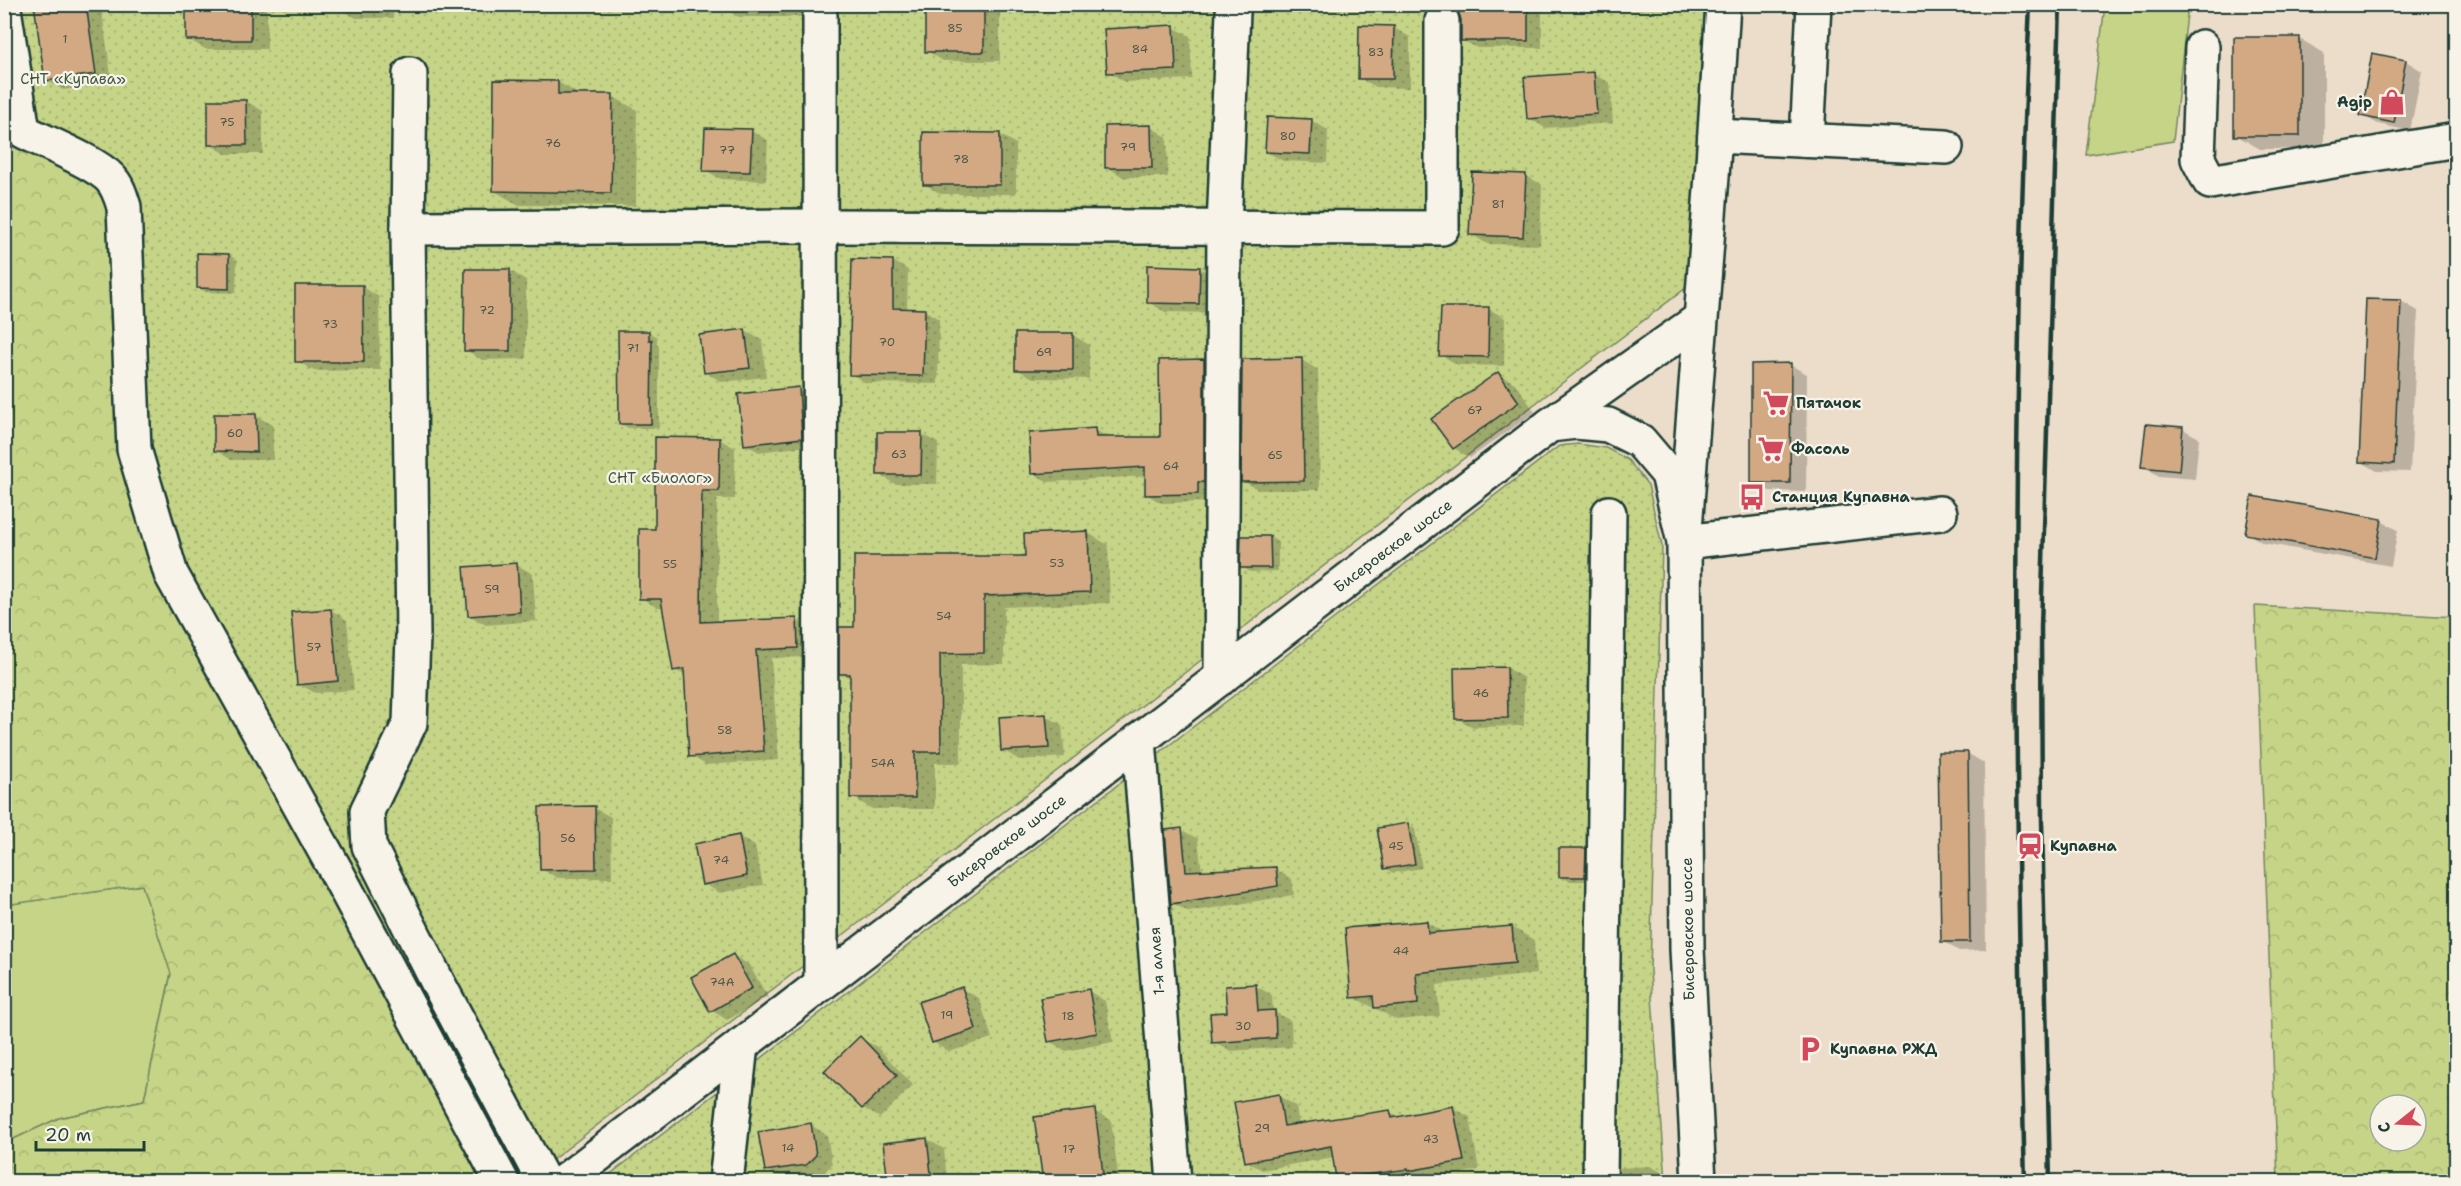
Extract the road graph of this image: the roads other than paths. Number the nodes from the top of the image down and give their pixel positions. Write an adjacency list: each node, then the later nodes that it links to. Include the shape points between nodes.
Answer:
1 (1723, 4): 9 (street)
2 (1814, 4): 10 (street)
3 (4, 9): 25 (street, via 23,131 110,178 124,207 134,449 171,574)
4 (1233, 12): 14 (street)
5 (820, 15): 13 (street)
6 (1442, 21): 14 (street, via 1442,228)
7 (2202, 46): 11 (street, via 2198,159 2210,182)
8 (410, 74): 15 (street)
9 (1715, 136): 10 (street); 16 (street)
10 (1807, 140): 12 (street)
11 (2457, 140)
12 (1946, 147)
13 (818, 226): 14 (street); 15 (street); 23 (street)
14 (1224, 227): 21 (street)
15 (408, 228): 26 (street, via 410,723 366,811 369,846)
16 (1700, 319): 17 (street); 20 (street)
17 (1550, 425): 20 (street, Бисеровское шоссе, via 1608,425 1640,441 1668,474); 21 (street, Бисеровское шоссе)
18 (1609, 513): 30 (street)
19 (1940, 513): 20 (street)
20 (1684, 542): 31 (street, Бисеровское шоссе, via 1687,949)
21 (1221, 678): 22 (street, Бисеровское шоссе)
22 (1139, 740): 23 (street, Бисеровское шоссе); 29 (street, 1-я аллея)
23 (821, 984): 24 (street, Бисеровское шоссе)
24 (741, 1045): 27 (street, Бисеровское шоссе); 28 (street)
25 (502, 1182)
26 (544, 1182)
27 (563, 1182)
28 (726, 1182)
29 (1174, 1182)
30 (1600, 1182)
31 (1699, 1182)

